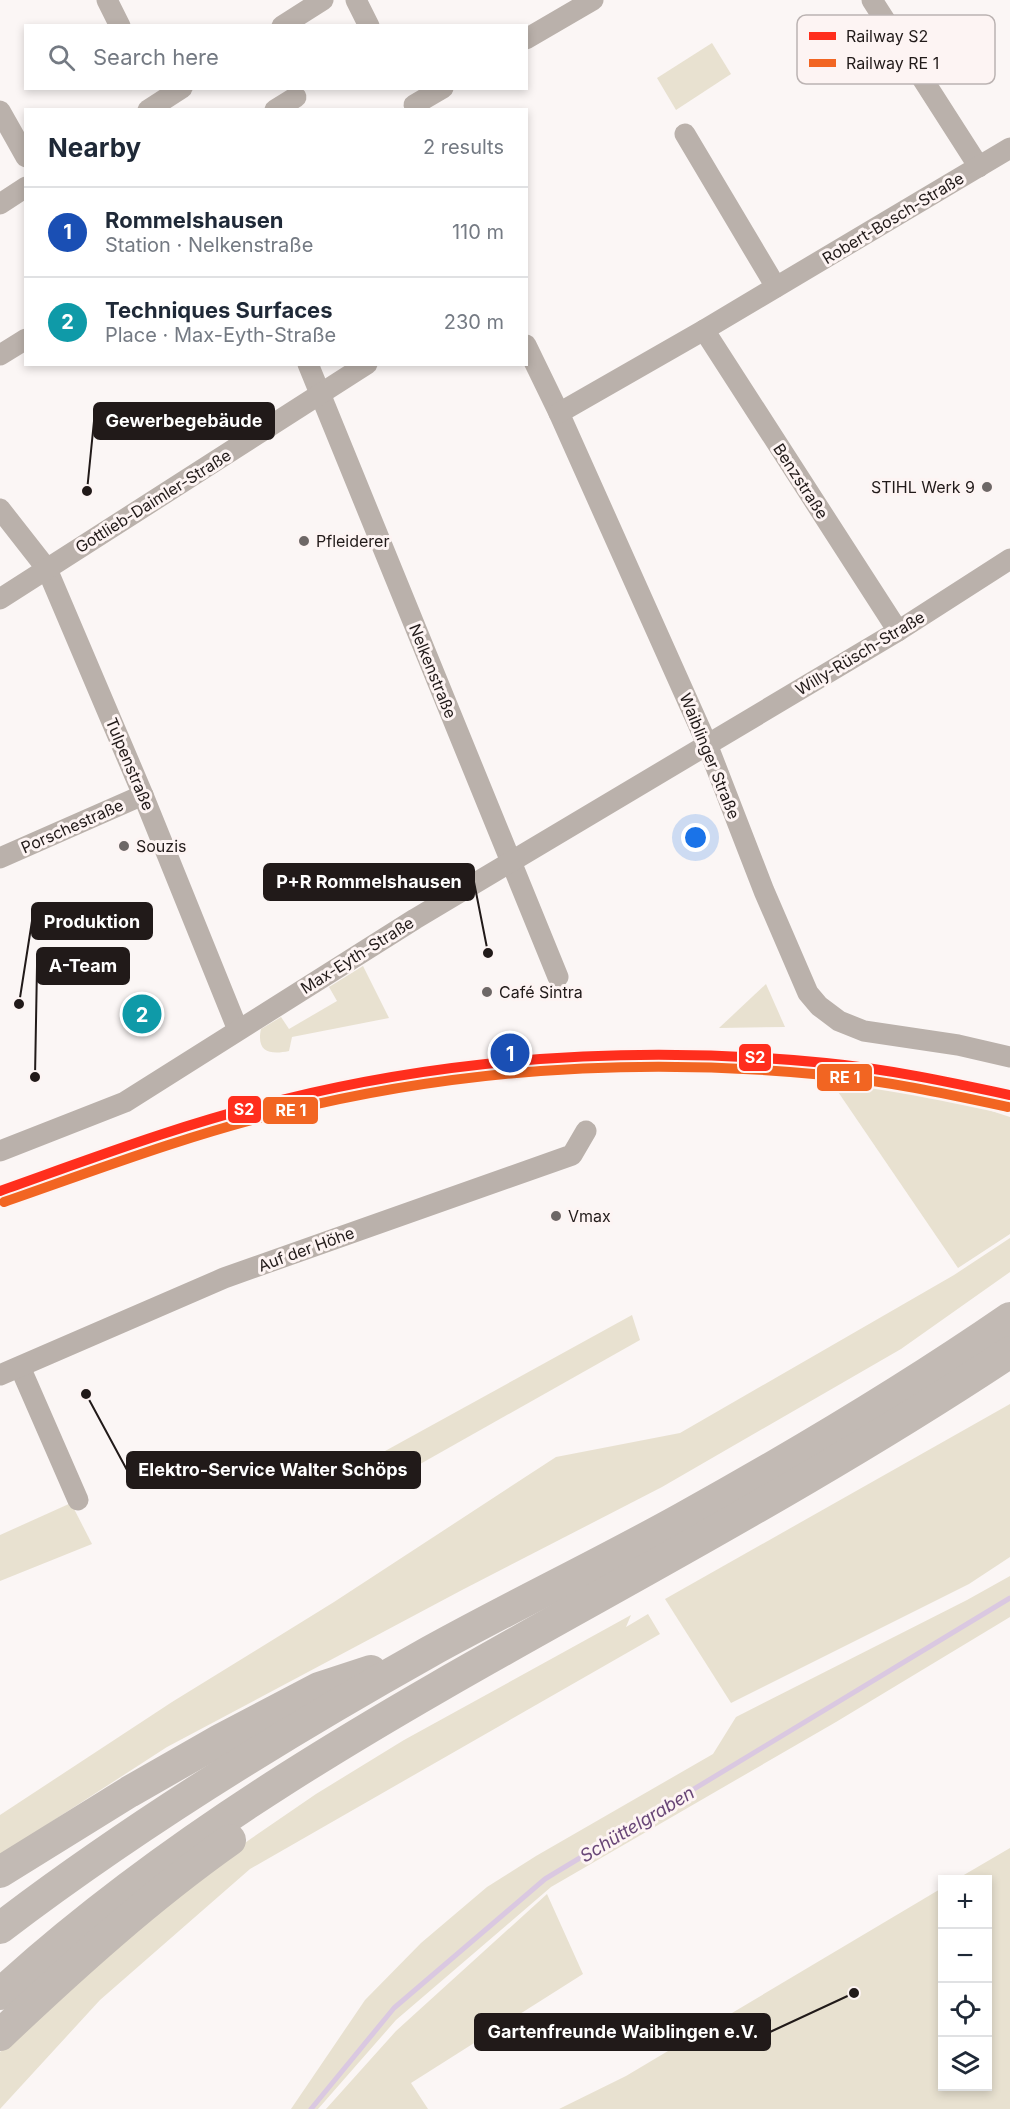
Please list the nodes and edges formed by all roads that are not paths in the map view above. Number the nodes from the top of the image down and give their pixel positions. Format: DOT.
graph roads {
  1 [pos="107,0"];
  2 [pos="323,0"];
  3 [pos="356,0"];
  4 [pos="593,0"];
  5 [pos="872,0"];
  6 [pos="882,15"];
  7 [pos="119,24"];
  8 [pos="285,24"];
  9 [pos="368,24"];
  10 [pos="528,38"];
  11 [pos="926,84"];
  12 [pos="179,90"];
  13 [pos="437,90"];
  14 [pos="296,97"];
  15 [pos="412,101"];
  16 [pos="158,102"];
  17 [pos="278,108"];
  18 [pos="0,111"];
  19 [pos="685,134"];
  20 [pos="1010,148"];
  21 [pos="24,153"];
  22 [pos="979,167"];
  23 [pos="24,188"];
  24 [pos="0,204"];
  25 [pos="776,287"];
  26 [pos="704,330"];
  27 [pos="24,340"];
  28 [pos="528,349"];
  29 [pos="0,355"];
  30 [pos="309,366"];
  31 [pos="364,366"];
  32 [pos="320,395"];
  33 [pos="559,413"];
  34 [pos="0,509"];
  35 [pos="1010,559"];
  36 [pos="47,569"];
  37 [pos="0,599"];
  38 [pos="898,631"];
  39 [pos="707,744"];
  40 [pos="143,795"];
  41 [pos="0,858"];
  42 [pos="510,860"];
  43 [pos="558,978"];
  44 [pos="238,1030"];
  45 [pos="1010,1057"];
  46 [pos="586,1131"];
  47 [pos="0,1151"];
  48 [pos="1010,1318"];
  49 [pos="1010,1352"];
  50 [pos="10,1371"];
  51 [pos="78,1500"];
  52 [pos="429,1652"];
  53 [pos="368,1728"];
  54 [pos="0,1872"];
  55 [pos="0,1928"];
  56 [pos="0,1994"];
  57 [pos="0,2035"];
  1 -- 7 [label="street"];
  2 -- 8 [label="street"];
  3 -- 9 [label="street"];
  4 -- 10 [label="street"];
  5 -- 6 [label="street"];
  11 -- 22 [label="street"];
  12 -- 16 [label="street"];
  13 -- 15 [label="street"];
  14 -- 17 [label="street"];
  18 -- 21 [label="street"];
  19 -- 25 [label="street"];
  20 -- 22 [label="street, Robert-Bosch-Straße"];
  22 -- 25 [label="street, Robert-Bosch-Straße"];
  23 -- 24 [label="street"];
  25 -- 26 [label="street, Robert-Bosch-Straße"];
  26 -- 33 [label="street, Robert-Bosch-Straße"];
  26 -- 38 [label="street, Benzstraße"];
  27 -- 29 [label="street"];
  28 -- 33 [label="street, Waiblinger Straße"];
  30 -- 32 [label="street, Nelkenstraße"];
  31 -- 32 [label="street, Gottlieb-Daimler-Straße"];
  32 -- 36 [label="street, Gottlieb-Daimler-Straße"];
  32 -- 42 [label="street, Nelkenstraße"];
  33 -- 39 [label="street, Waiblinger Straße"];
  34 -- 36 [label="street, Tulpenstraße"];
  35 -- 38 [label="street, Willy-Rüsch-Straße"];
  36 -- 37 [label="street, Gottlieb-Daimler-Straße"];
  36 -- 40 [label="street, Tulpenstraße"];
  38 -- 39 [label="street, Willy-Rüsch-Straße"];
  39 -- 42 [label="street, Max-Eyth-Straße"];
  39 -- 45 [label="street, Waiblinger Straße"];
  40 -- 41 [label="street, Porschestraße"];
  40 -- 44 [label="street, Tulpenstraße"];
  42 -- 43 [label="street, Nelkenstraße"];
  42 -- 44 [label="street, Max-Eyth-Straße"];
  44 -- 47 [label="street, Max-Eyth-Straße"];
  46 -- 50 [label="street, Auf der Höhe"];
  48 -- 52 [label="highway"];
  49 -- 53 [label="highway"];
  50 -- 51 [label="street, Auf der Höhe"];
  52 -- 54 [label="highway"];
  52 -- 55 [label="highway"];
  53 -- 56 [label="highway"];
  53 -- 57 [label="highway"];
}
